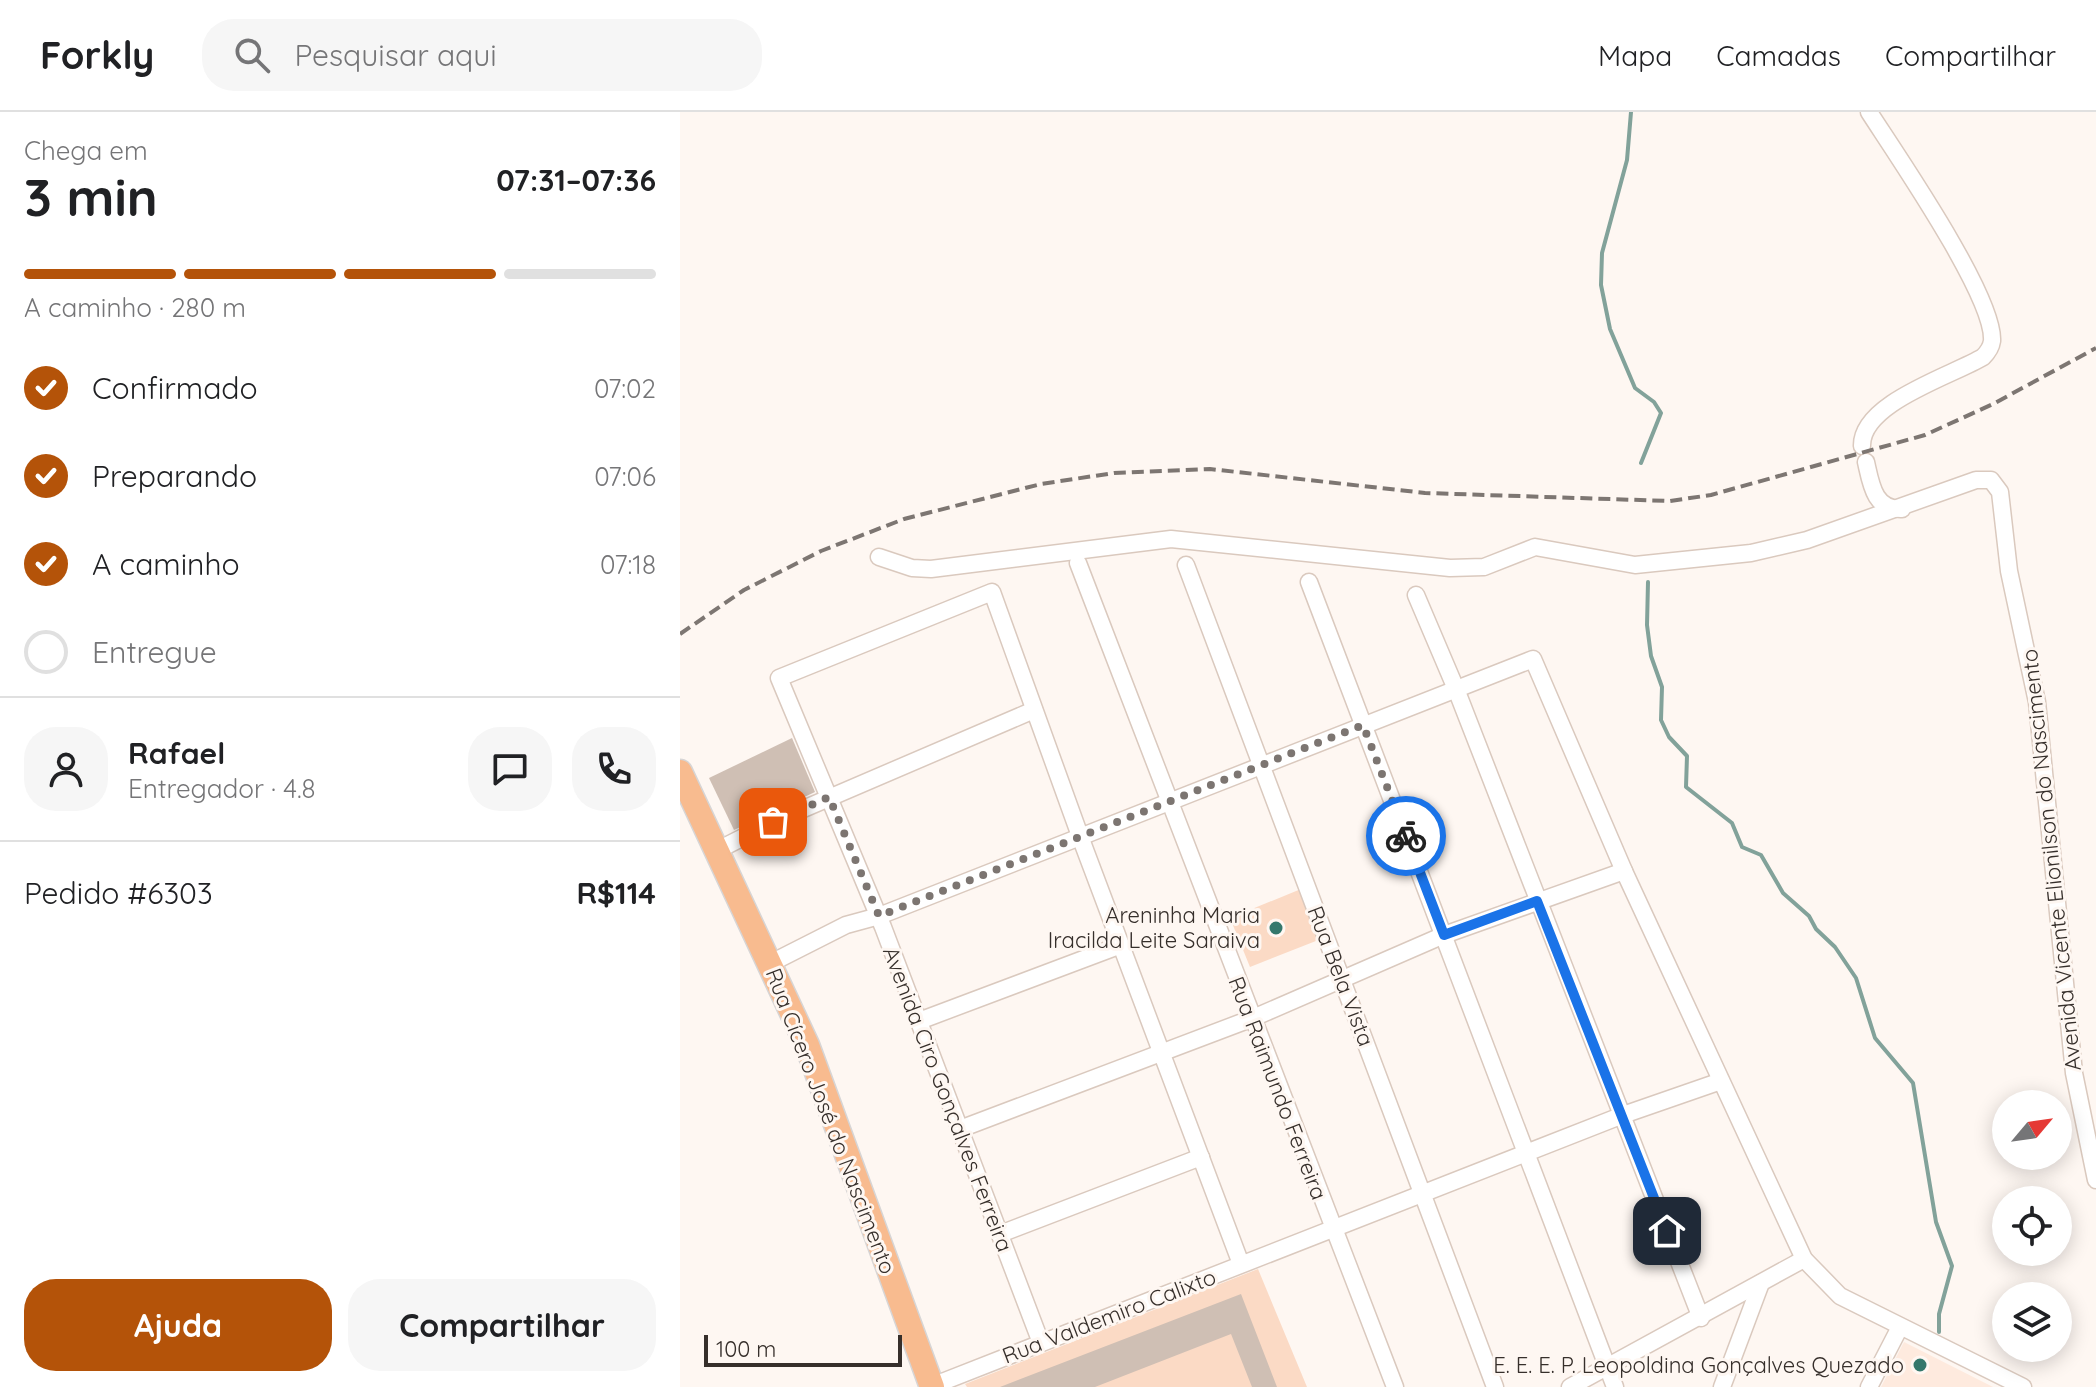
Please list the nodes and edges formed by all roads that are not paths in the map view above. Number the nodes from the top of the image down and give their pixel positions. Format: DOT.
graph roads {
  1 [pos="1869,112"];
  2 [pos="1913,505"];
  3 [pos="879,557"];
  4 [pos="1078,563"];
  5 [pos="1186,565"];
  6 [pos="1309,582"];
  7 [pos="1416,595"];
  8 [pos="1456,689"];
  9 [pos="1034,710"];
  10 [pos="1363,725"];
  11 [pos="1259,766"];
  12 [pos="680,772"];
  13 [pos="829,797"];
  14 [pos="1168,802"];
  15 [pos="1080,837"];
  16 [pos="718,850"];
  17 [pos="1624,871"];
  18 [pos="1537,901"];
  19 [pos="879,916"];
  20 [pos="1444,935"];
  21 [pos="1121,945"];
  22 [pos="771,963"];
  23 [pos="1342,977"];
  24 [pos="1253,1018"];
  25 [pos="919,1021"];
  26 [pos="1161,1052"];
  27 [pos="1721,1081"];
  28 [pos="1623,1115"];
  29 [pos="960,1129"];
  30 [pos="1525,1155"];
  31 [pos="1201,1157"];
  32 [pos="2096,1180"];
  33 [pos="1424,1193"];
  34 [pos="1332,1229"];
  35 [pos="1000,1234"];
  36 [pos="1804,1259"];
  37 [pos="1241,1264"];
  38 [pos="1761,1283"];
  39 [pos="1701,1318"];
  40 [pos="1900,1327"];
  41 [pos="1041,1343"];
  42 [pos="1607,1370"];
  43 [pos="932,1386"];
  44 [pos="1395,1387"];
  45 [pos="1495,1387"];
  46 [pos="1570,1387"];
  47 [pos="1615,1387"];
  48 [pos="1722,1387"];
  49 [pos="1869,1387"];
  50 [pos="2023,1387"];
  1 -- 2 [label="street"];
  2 -- 3 [label="street"];
  2 -- 32 [label="street, Avenida Vicente Elionilson do Nascimento"];
  4 -- 14 [label="street, Rua Raimundo Ferreira"];
  5 -- 11 [label="street, Rua Bela Vista"];
  6 -- 10 [label="street"];
  7 -- 8 [label="street"];
  8 -- 10 [label="street"];
  8 -- 17 [label="street"];
  8 -- 18 [label="street"];
  9 -- 13 [label="street"];
  9 -- 13 [label="street, Avenida Ciro Gonçalves Ferreira"];
  9 -- 15 [label="street"];
  10 -- 11 [label="street"];
  10 -- 20 [label="street"];
  11 -- 14 [label="street"];
  11 -- 23 [label="street, Rua Bela Vista"];
  12 -- 16 [label="main road, Rua Cícero José do Nascimento"];
  13 -- 16 [label="street"];
  13 -- 19 [label="street, Avenida Ciro Gonçalves Ferreira"];
  14 -- 15 [label="street"];
  14 -- 24 [label="street, Rua Raimundo Ferreira"];
  15 -- 19 [label="street"];
  15 -- 21 [label="street"];
  16 -- 22 [label="main road, Rua Cícero José do Nascimento"];
  17 -- 18 [label="street"];
  17 -- 27 [label="street"];
  18 -- 20 [label="street"];
  18 -- 28 [label="street"];
  19 -- 22 [label="street"];
  19 -- 25 [label="street, Avenida Ciro Gonçalves Ferreira"];
  20 -- 23 [label="street"];
  20 -- 30 [label="street"];
  21 -- 25 [label="street"];
  21 -- 26 [label="street"];
  22 -- 43 [label="main road, Rua Cícero José do Nascimento"];
  23 -- 24 [label="street"];
  23 -- 33 [label="street, Rua Bela Vista"];
  24 -- 26 [label="street"];
  24 -- 34 [label="street, Rua Raimundo Ferreira"];
  25 -- 29 [label="street, Avenida Ciro Gonçalves Ferreira"];
  26 -- 29 [label="street"];
  26 -- 31 [label="street"];
  27 -- 28 [label="street, Rua Valdemiro Calixto"];
  27 -- 36 [label="street"];
  28 -- 30 [label="street, Rua Valdemiro Calixto"];
  28 -- 39 [label="street"];
  29 -- 35 [label="street, Avenida Ciro Gonçalves Ferreira"];
  30 -- 33 [label="street, Rua Valdemiro Calixto"];
  30 -- 42 [label="street"];
  31 -- 35 [label="street"];
  31 -- 37 [label="street"];
  33 -- 34 [label="street, Rua Valdemiro Calixto"];
  33 -- 45 [label="street, Rua Bela Vista"];
  34 -- 37 [label="street, Rua Valdemiro Calixto"];
  34 -- 44 [label="street, Rua Raimundo Ferreira"];
  35 -- 41 [label="street, Avenida Ciro Gonçalves Ferreira"];
  36 -- 38 [label="street"];
  36 -- 40 [label="street"];
  37 -- 41 [label="street, Rua Valdemiro Calixto"];
  38 -- 39 [label="street"];
  38 -- 48 [label="street"];
  39 -- 42 [label="street"];
  40 -- 49 [label="street"];
  40 -- 50 [label="street"];
  41 -- 43 [label="street, Rua Valdemiro Calixto"];
  42 -- 46 [label="street"];
  42 -- 47 [label="street"];
}
